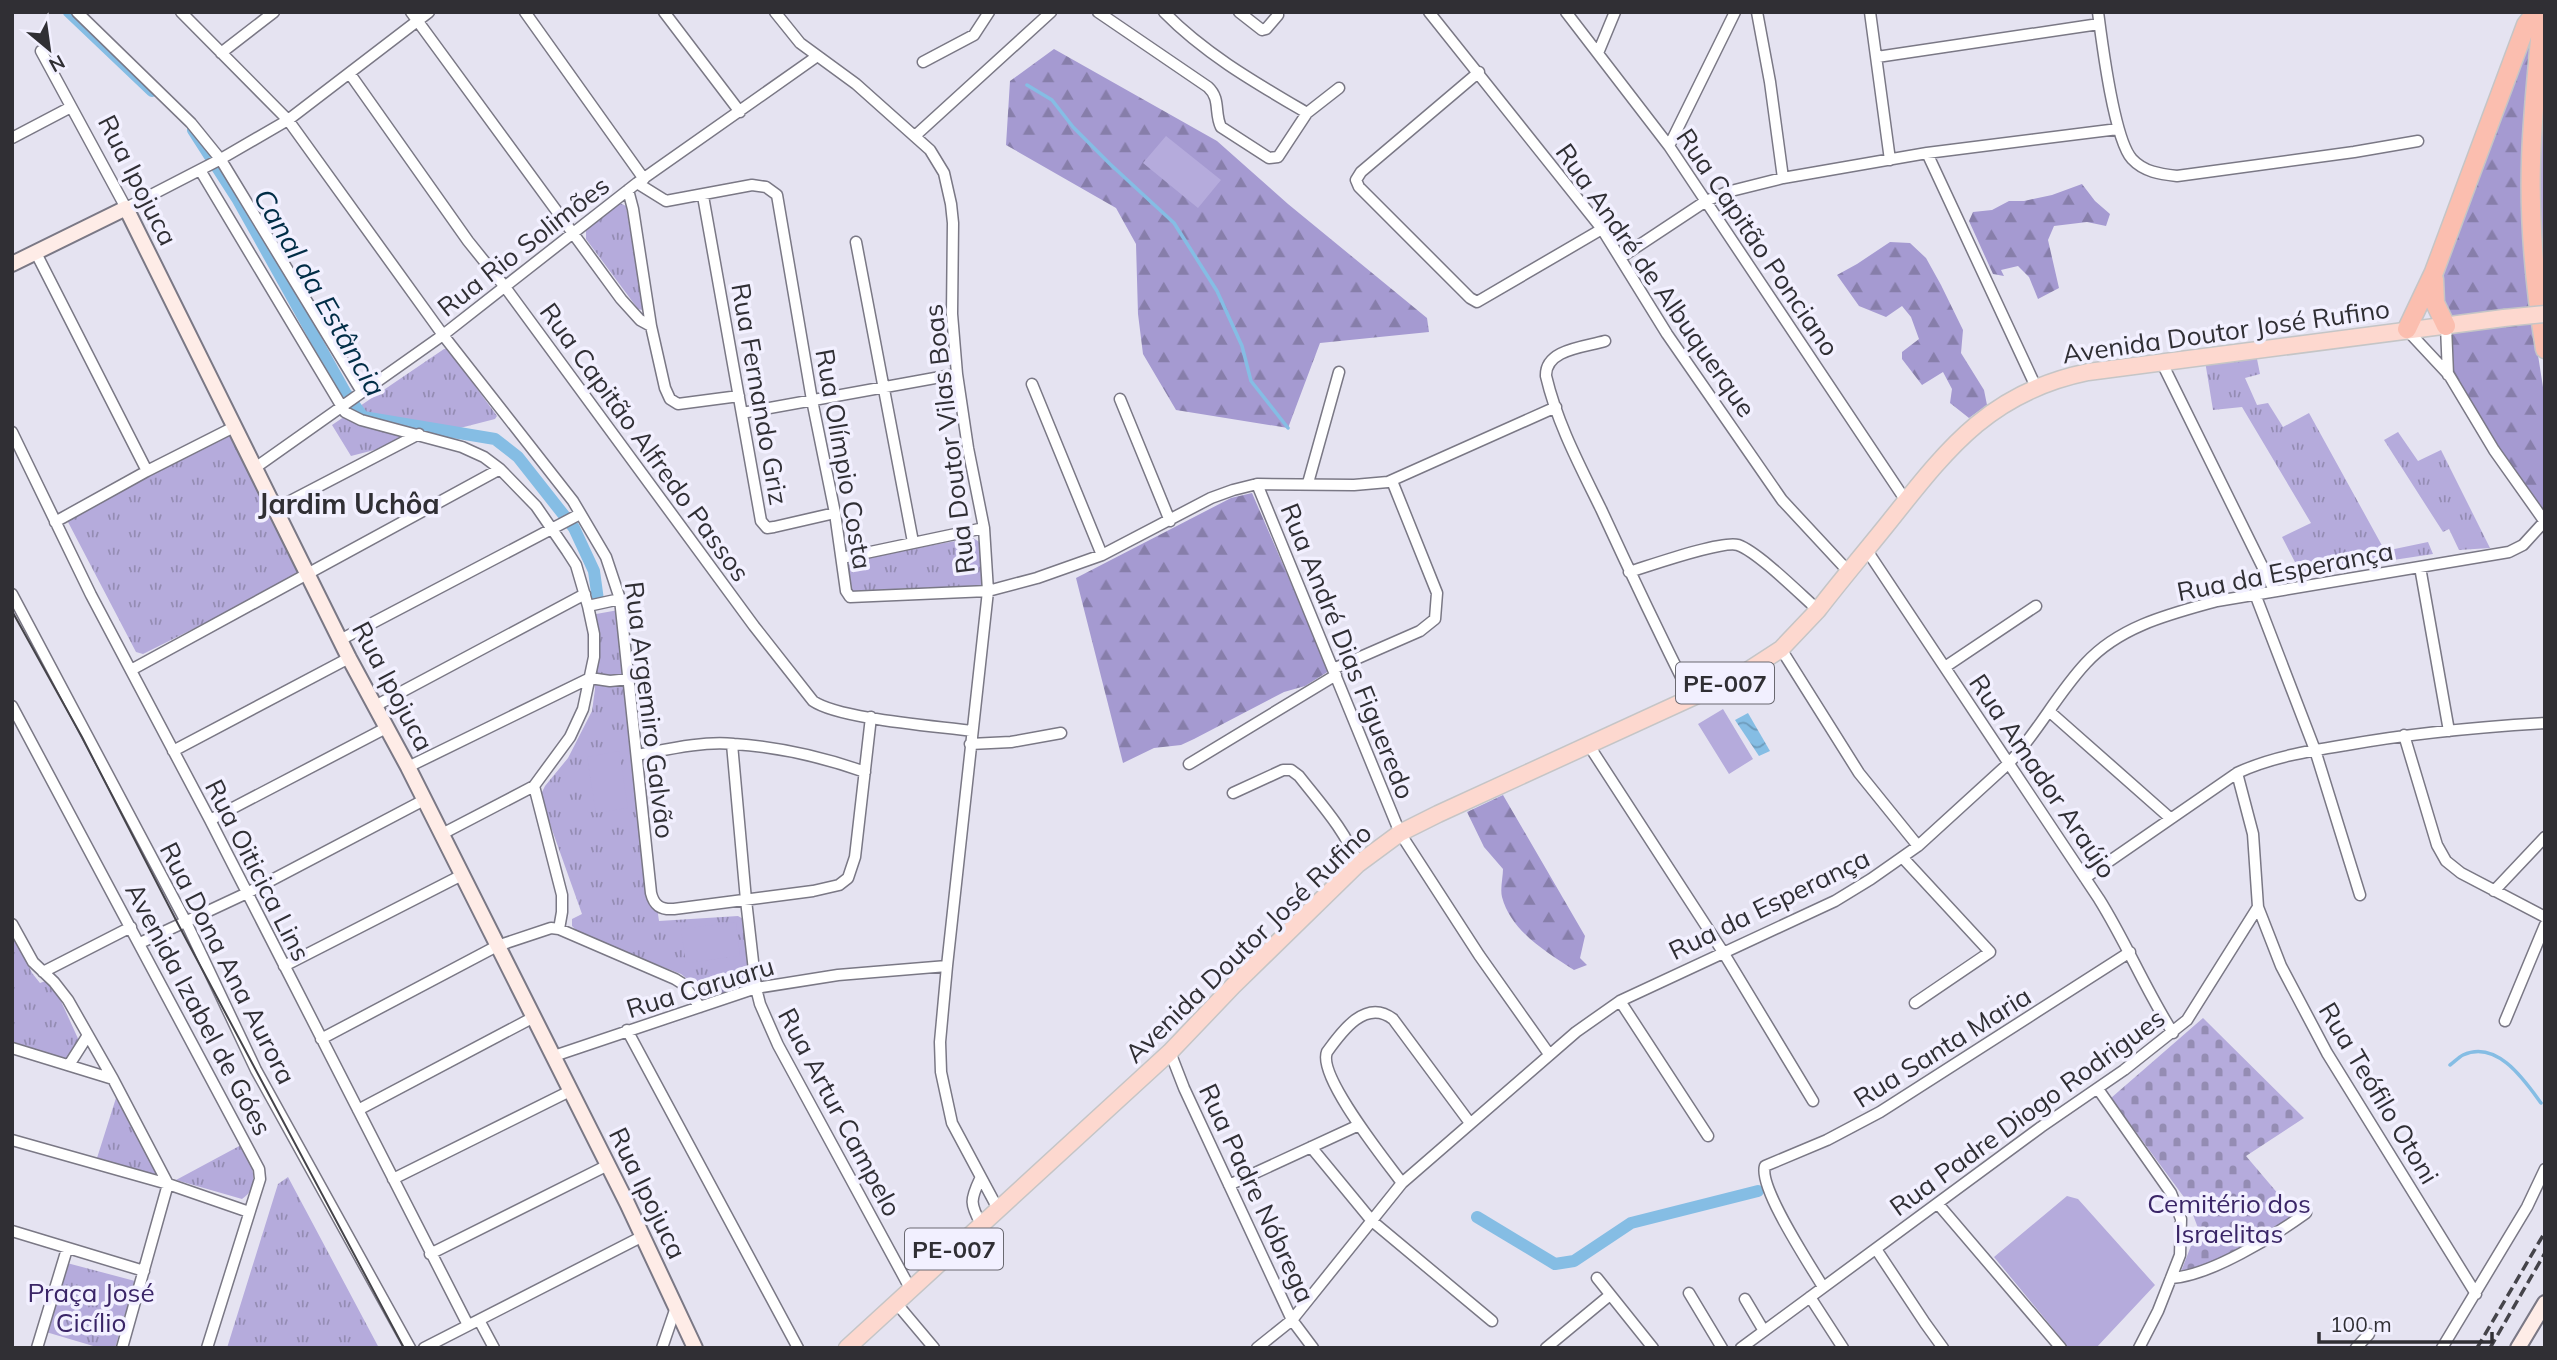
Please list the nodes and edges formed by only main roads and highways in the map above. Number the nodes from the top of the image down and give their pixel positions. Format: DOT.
graph roads {
  1 [pos="2536,12"];
  2 [pos="2542,12"];
  3 [pos="12,264"];
  4 [pos="2434,272"];
  5 [pos="2545,314"];
  6 [pos="2446,326"];
  7 [pos="2407,330"];
  8 [pos="2545,349"];
  9 [pos="2545,1303"];
  10 [pos="695,1348"];
  11 [pos="847,1348"];
  12 [pos="2518,1348"];
  1 -- 4 [label="highway"];
  2 -- 8 [label="highway"];
  3 -- 10 [label="main road, Rua Ipojuca"];
  4 -- 6 [label="highway"];
  4 -- 7 [label="highway"];
  5 -- 6 [label="main road, Avenida Doutor José Rufino / PE-007, bridge"];
  6 -- 7 [label="main road, Avenida Doutor José Rufino / PE-007"];
  7 -- 11 [label="main road, Avenida Doutor José Rufino / PE-007"];
  9 -- 12 [label="main road"];
}
